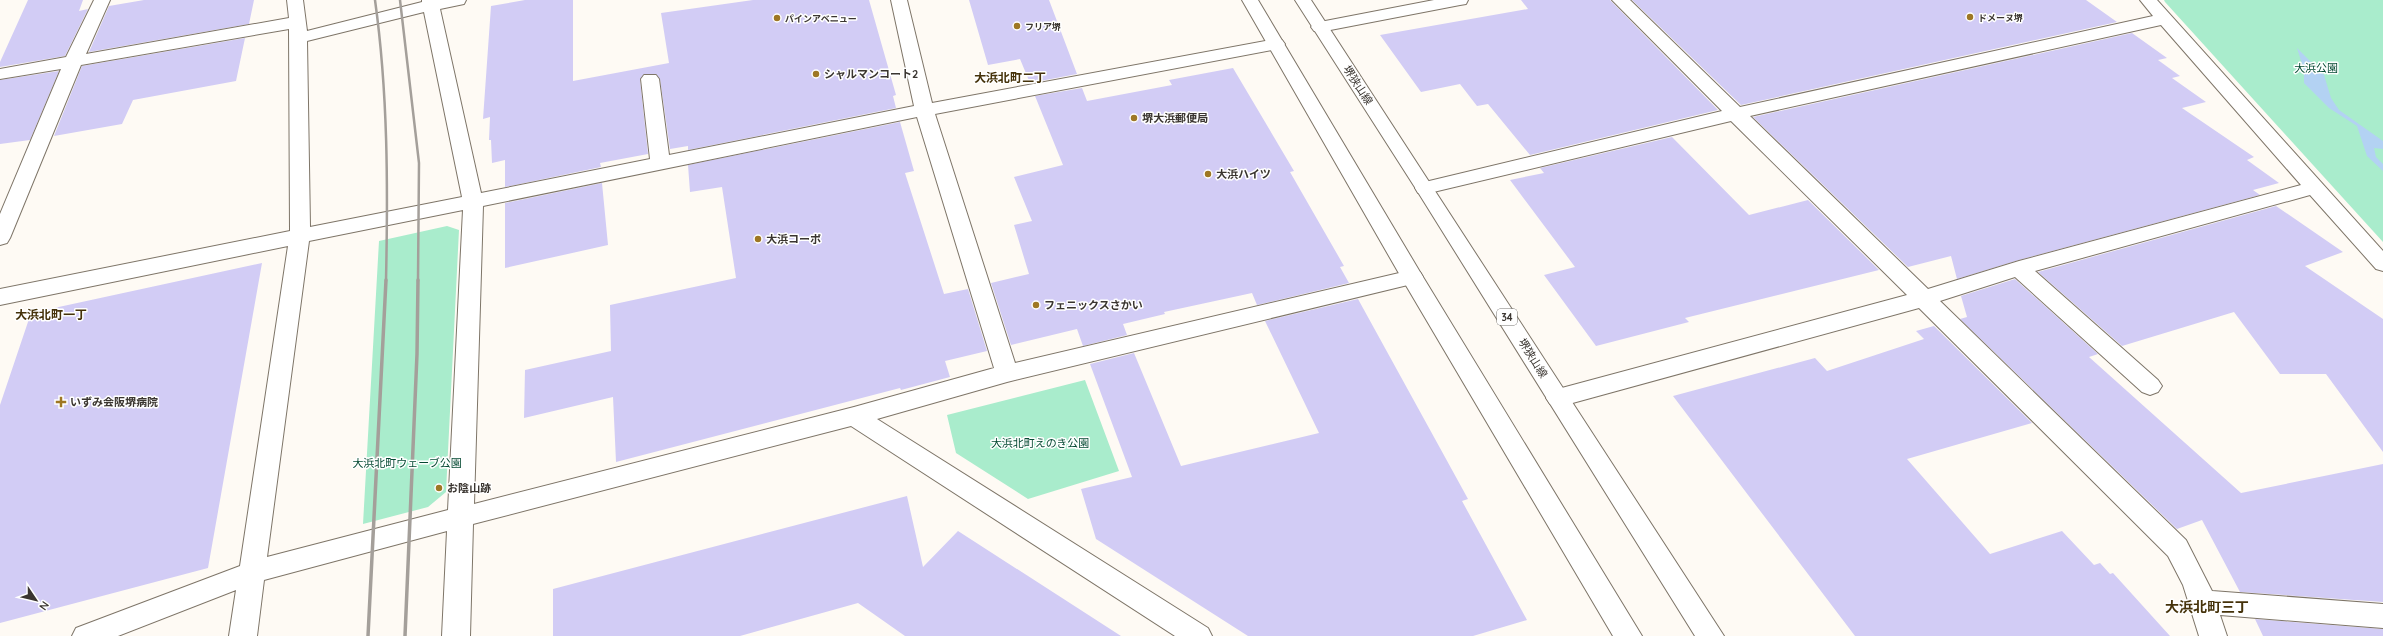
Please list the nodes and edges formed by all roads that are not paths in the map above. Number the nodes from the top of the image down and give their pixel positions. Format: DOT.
graph roads {
  1 [pos="102,0"];
  2 [pos="295,0"];
  3 [pos="458,0"];
  4 [pos="899,0"];
  5 [pos="1250,0"];
  6 [pos="1303,0"];
  7 [pos="1460,0"];
  8 [pos="1620,0"];
  9 [pos="2148,0"];
  10 [pos="431,2"];
  11 [pos="2165,19"];
  12 [pos="1320,27"];
  13 [pos="298,30"];
  14 [pos="1276,44"];
  15 [pos="73,62"];
  16 [pos="0,74"];
  17 [pos="650,79"];
  18 [pos="924,110"];
  19 [pos="1735,114"];
  20 [pos="660,164"];
  21 [pos="2316,187"];
  22 [pos="1425,188"];
  23 [pos="474,202"];
  24 [pos="300,235"];
  25 [pos="0,238"];
  26 [pos="2383,264"];
  27 [pos="2019,268"];
  28 [pos="1412,277"];
  29 [pos="0,297"];
  30 [pos="1922,298"];
  31 [pos="1006,372"];
  32 [pos="2150,386"];
  33 [pos="1558,398"];
  34 [pos="854,416"];
  35 [pos="461,517"];
  36 [pos="251,573"];
  37 [pos="2202,602"];
  38 [pos="2383,616"];
  39 [pos="86,636"];
  40 [pos="243,636"];
  41 [pos="456,636"];
  42 [pos="1198,636"];
  43 [pos="1628,636"];
  44 [pos="1710,636"];
  45 [pos="2213,636"];
  1 -- 15 [label="street"];
  2 -- 13 [label="street"];
  3 -- 10 [label="street"];
  4 -- 18 [label="street"];
  5 -- 14 [label="street"];
  6 -- 12 [label="street, 堺狭山線 / 34"];
  7 -- 12 [label="street"];
  8 -- 19 [label="street"];
  9 -- 11 [label="street"];
  10 -- 13 [label="street"];
  10 -- 23 [label="street"];
  11 -- 19 [label="street"];
  11 -- 21 [label="street"];
  12 -- 22 [label="street, 堺狭山線 / 34"];
  13 -- 15 [label="street"];
  13 -- 24 [label="street"];
  14 -- 18 [label="street"];
  14 -- 28 [label="street"];
  15 -- 16 [label="street"];
  15 -- 25 [label="street"];
  17 -- 20 [label="street"];
  18 -- 20 [label="street"];
  18 -- 31 [label="street"];
  19 -- 22 [label="street"];
  19 -- 30 [label="street"];
  20 -- 23 [label="street"];
  21 -- 26 [label="street"];
  21 -- 27 [label="street"];
  22 -- 33 [label="street, 堺狭山線 / 34"];
  23 -- 24 [label="street"];
  23 -- 35 [label="street"];
  24 -- 29 [label="street"];
  24 -- 36 [label="street"];
  27 -- 30 [label="street"];
  27 -- 32 [label="street"];
  28 -- 31 [label="street"];
  28 -- 43 [label="street"];
  30 -- 33 [label="street"];
  30 -- 37 [label="street"];
  31 -- 34 [label="street"];
  33 -- 44 [label="street, 堺狭山線 / 34"];
  34 -- 35 [label="street"];
  34 -- 42 [label="street"];
  35 -- 36 [label="street"];
  35 -- 41 [label="street"];
  36 -- 39 [label="street"];
  36 -- 40 [label="street"];
  37 -- 38 [label="street"];
  37 -- 45 [label="street"];
}
